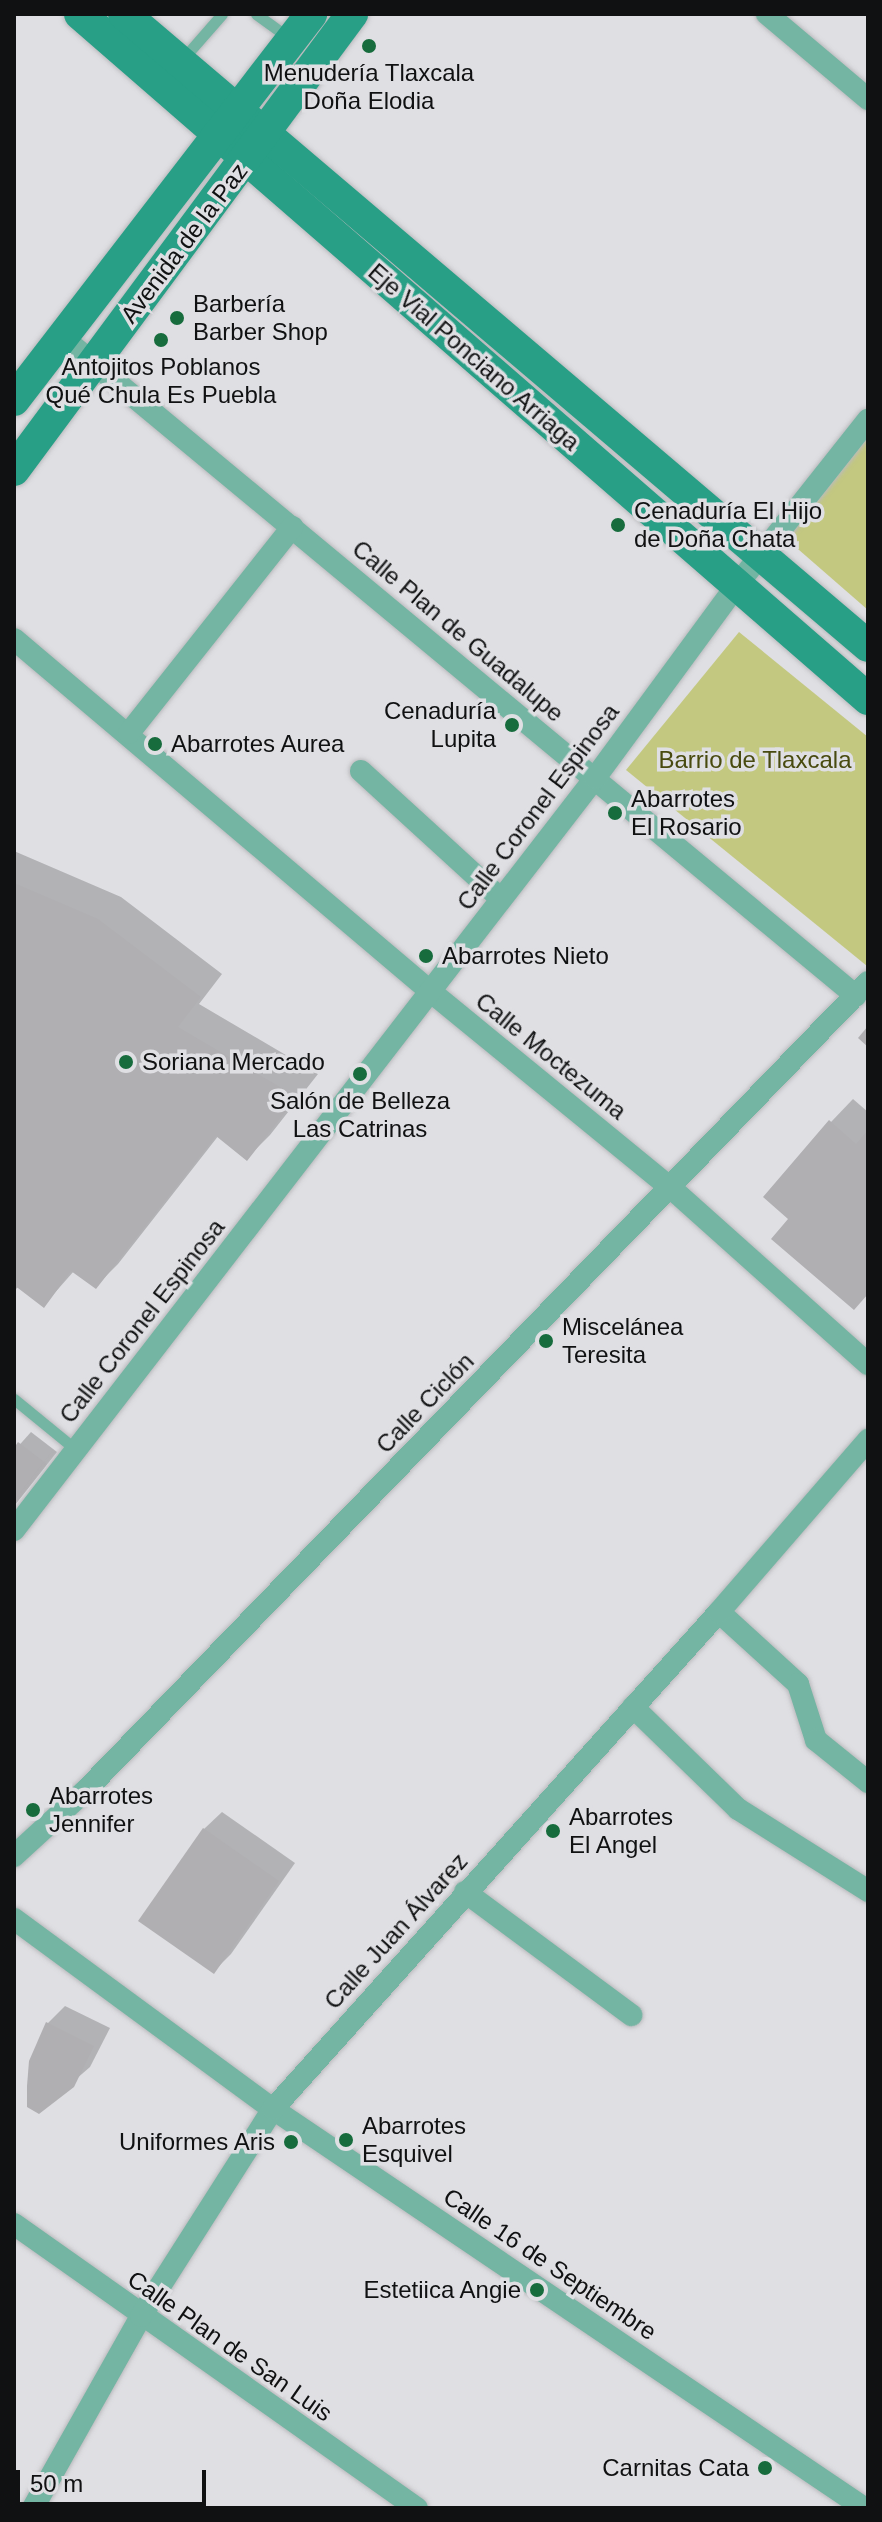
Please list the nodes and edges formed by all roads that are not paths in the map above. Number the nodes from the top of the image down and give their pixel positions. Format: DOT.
graph roads {
  1 [pos="80,14"];
  2 [pos="124,14"];
  3 [pos="222,14"];
  4 [pos="256,14"];
  5 [pos="352,14"];
  6 [pos="767,14"];
  7 [pos="302,27"];
  8 [pos="180,62"];
  9 [pos="868,99"];
  10 [pos="230,124"];
  11 [pos="256,146"];
  12 [pos="63,338"];
  13 [pos="95,364"];
  14 [pos="14,400"];
  15 [pos="868,420"];
  16 [pos="15,465"];
  17 [pos="292,527"];
  18 [pos="762,554"];
  19 [pos="737,585"];
  20 [pos="14,639"];
  21 [pos="868,646"];
  22 [pos="868,699"];
  23 [pos="129,733"];
  24 [pos="361,771"];
  25 [pos="595,778"];
  26 [pos="500,898"];
  27 [pos="862,989"];
  28 [pos="430,991"];
  29 [pos="671,1188"];
  30 [pos="868,1364"];
  31 [pos="14,1399"];
  32 [pos="868,1440"];
  33 [pos="75,1449"];
  34 [pos="14,1530"];
  35 [pos="719,1612"];
  36 [pos="633,1707"];
  37 [pos="868,1782"];
  38 [pos="14,1856"];
  39 [pos="868,1891"];
  40 [pos="465,1892"];
  41 [pos="14,1919"];
  42 [pos="631,2015"];
  43 [pos="273,2109"];
  44 [pos="14,2224"];
  45 [pos="141,2316"];
  46 [pos="868,2498"];
  47 [pos="33,2508"];
  48 [pos="417,2508"];
  49 [pos="863,2508"];
  1 -- 10 [label="main road, Eje Vial Ponciano Arriaga"];
  2 -- 8 [label="main road, Eje Vial Ponciano Arriaga"];
  3 -- 8 [label="lane"];
  4 -- 7 [label="lane"];
  5 -- 11 [label="main road, Avenida de la Paz"];
  6 -- 9 [label="street"];
  7 -- 10 [label="main road, Avenida de la Paz"];
  8 -- 10 [label="main road, Eje Vial Ponciano Arriaga"];
  10 -- 11 [label="main road, Eje Vial Ponciano Arriaga"];
  10 -- 12 [label="main road, Avenida de la Paz"];
  11 -- 13 [label="main road, Avenida de la Paz"];
  11 -- 18 [label="main road, Eje Vial Ponciano Arriaga"];
  11 -- 19 [label="main road, Eje Vial Ponciano Arriaga"];
  12 -- 13 [label="street, Calle Plan de Guadalupe"];
  12 -- 14 [label="main road, Avenida de la Paz"];
  13 -- 16 [label="main road, Avenida de la Paz"];
  13 -- 17 [label="street, Calle Plan de Guadalupe"];
  15 -- 18 [label="street, Calle Coronel Espinosa"];
  17 -- 23 [label="street"];
  17 -- 25 [label="street, Calle Plan de Guadalupe"];
  18 -- 19 [label="street, Calle Coronel Espinosa"];
  18 -- 21 [label="main road, Eje Vial Ponciano Arriaga"];
  19 -- 22 [label="main road, Eje Vial Ponciano Arriaga"];
  19 -- 25 [label="street, Calle Coronel Espinosa"];
  20 -- 23 [label="street, Calle Moctezuma"];
  23 -- 28 [label="street, Calle Moctezuma"];
  24 -- 26 [label="street"];
  25 -- 26 [label="street, Calle Coronel Espinosa"];
  25 -- 27 [label="street, Calle Plan de Guadalupe"];
  26 -- 28 [label="street, Calle Coronel Espinosa"];
  27 -- 29 [label="street, Calle Ciclón"];
  28 -- 29 [label="street, Calle Moctezuma"];
  28 -- 33 [label="street, Calle Coronel Espinosa"];
  29 -- 30 [label="street, Calle Moctezuma"];
  29 -- 38 [label="street, Calle Ciclón"];
  31 -- 33 [label="lane"];
  32 -- 35 [label="street, Calle Juan Álvarez"];
  33 -- 34 [label="street, Calle Coronel Espinosa"];
  35 -- 36 [label="street, Calle Juan Álvarez"];
  35 -- 37 [label="street"];
  36 -- 39 [label="street"];
  36 -- 40 [label="street, Calle Juan Álvarez"];
  40 -- 42 [label="street"];
  40 -- 43 [label="street, Calle Juan Álvarez"];
  41 -- 43 [label="street, Calle 16 de Septiembre"];
  43 -- 45 [label="street, Calle Juan Álvarez"];
  43 -- 49 [label="street, Calle 16 de Septiembre"];
  44 -- 45 [label="street, Calle Plan de San Luis"];
  45 -- 47 [label="street, Calle Juan Álvarez"];
  45 -- 48 [label="street, Calle Plan de San Luis"];
  46 -- 49 [label="street"];
}
